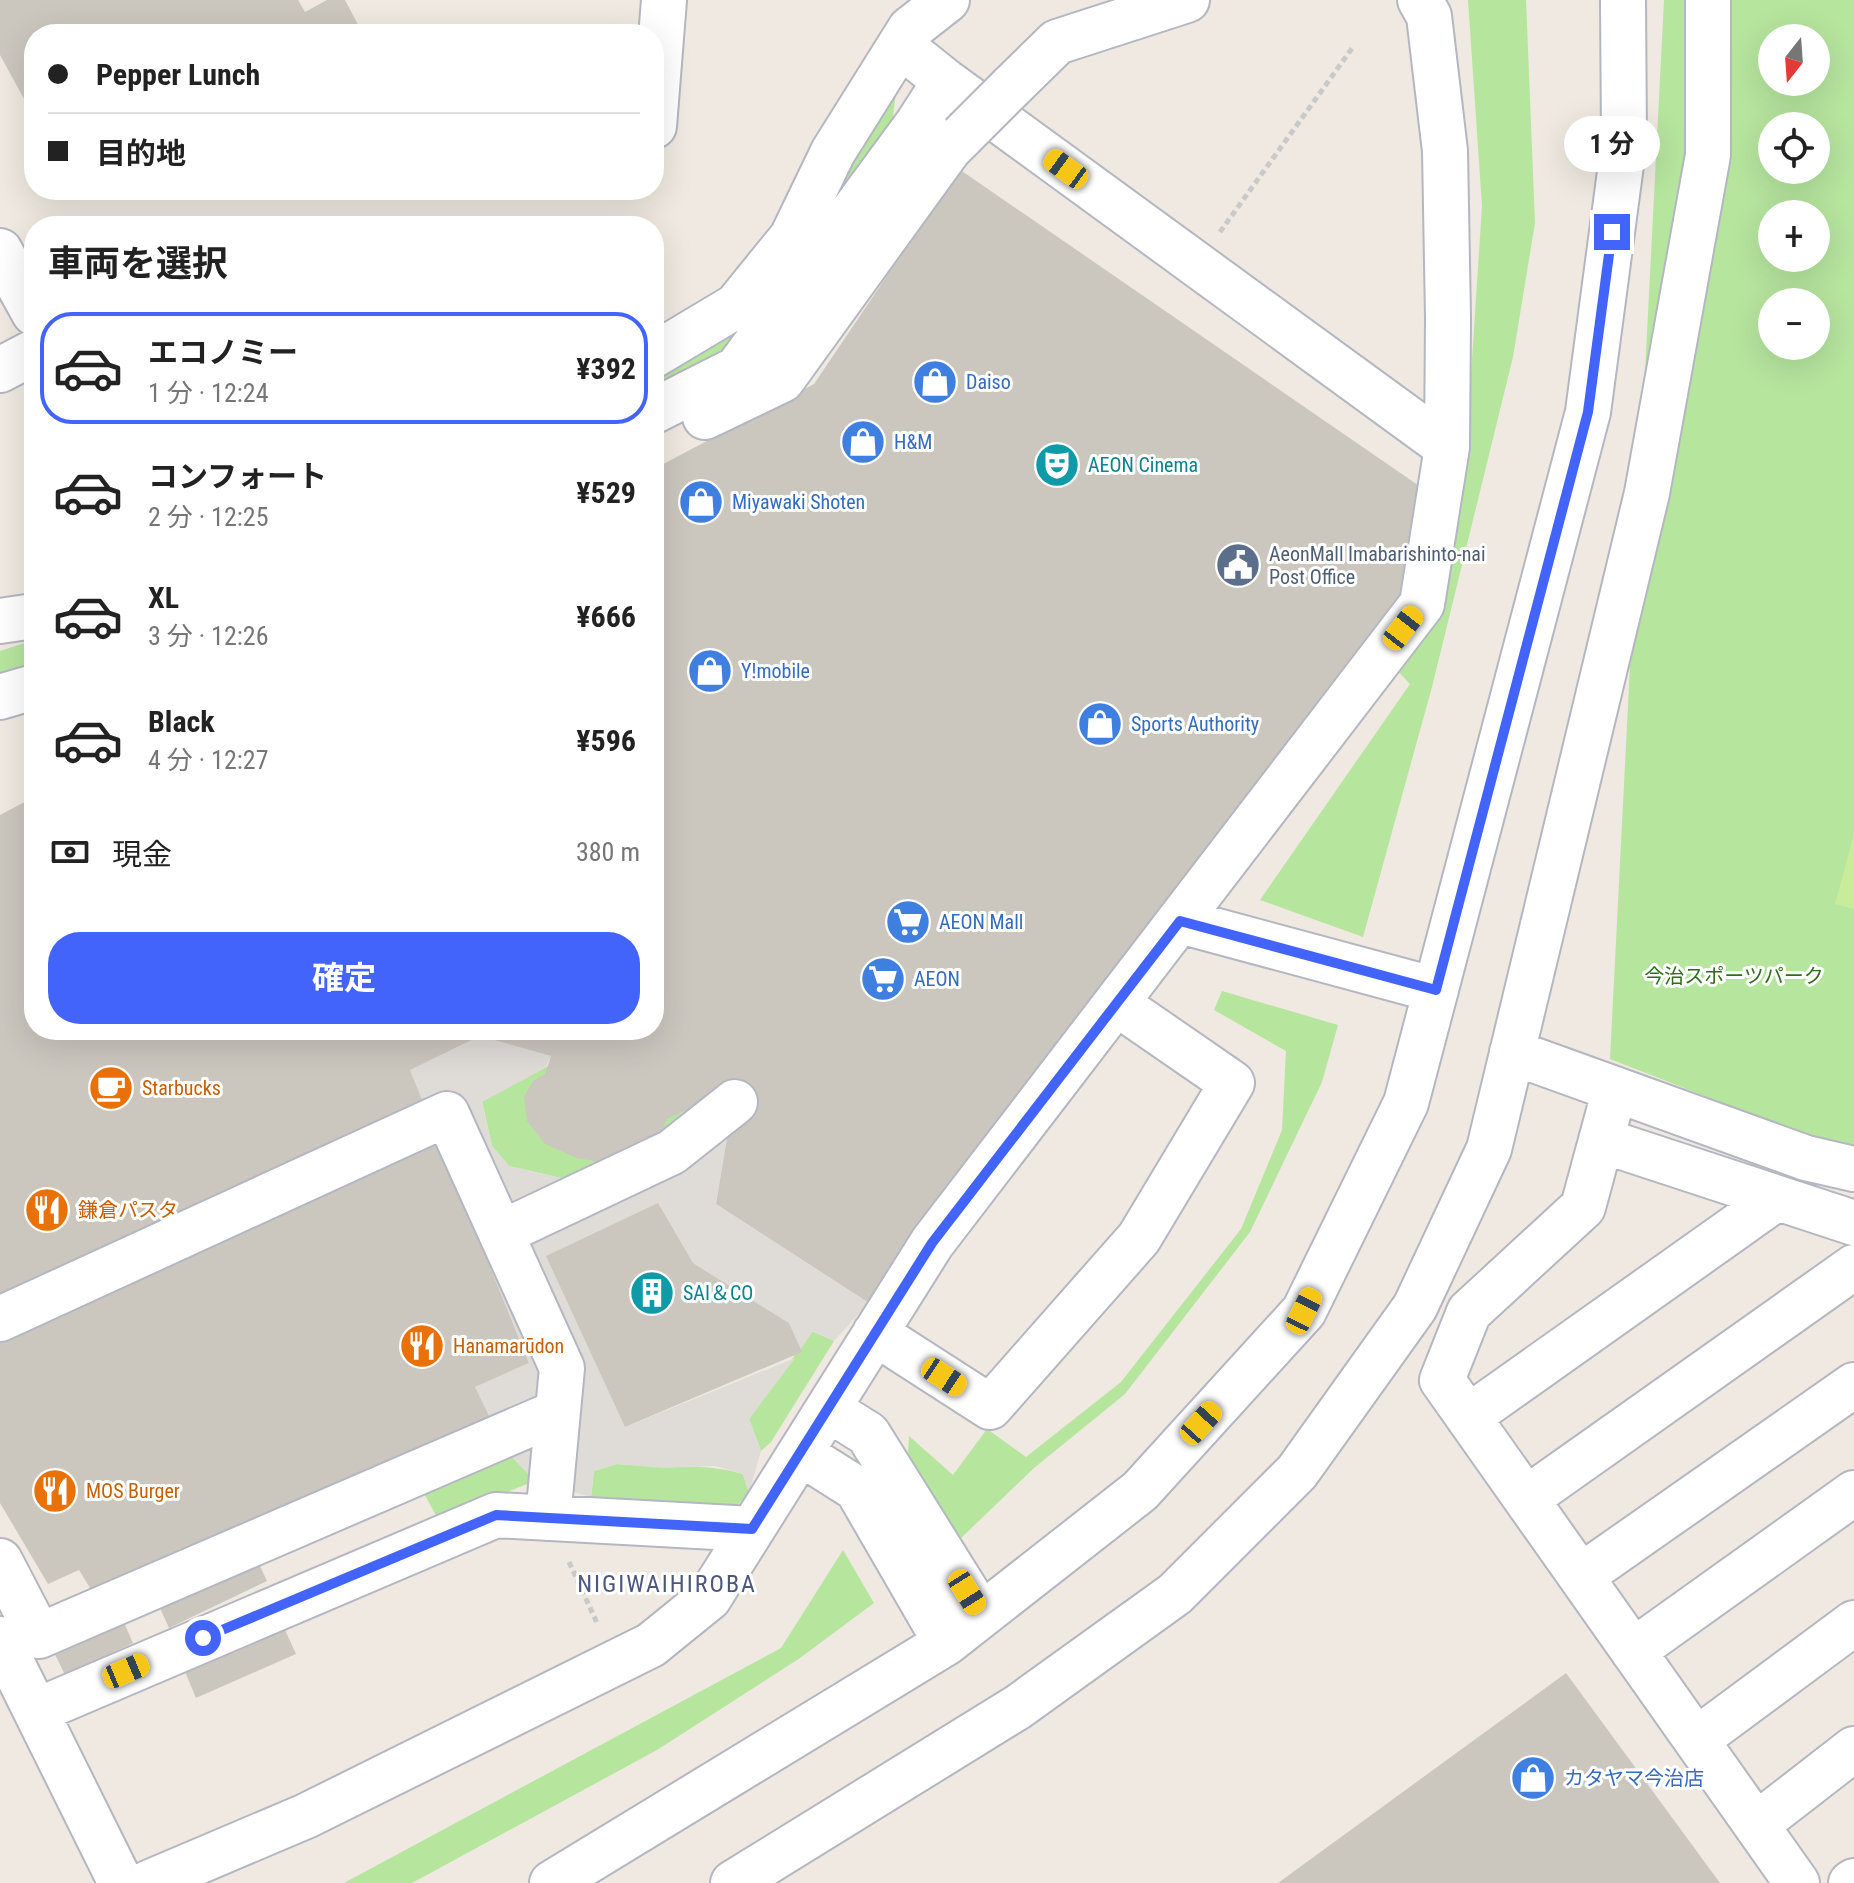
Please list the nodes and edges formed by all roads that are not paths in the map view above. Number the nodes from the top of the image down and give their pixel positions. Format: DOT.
graph roads {
  1 [pos="664,0"];
  2 [pos="947,0"];
  3 [pos="1187,0"];
  4 [pos="1420,0"];
  5 [pos="1623,0"];
  6 [pos="1708,0"];
  7 [pos="662,24"];
  8 [pos="900,45"];
  9 [pos="945,81"];
  10 [pos="0,251"];
  11 [pos="24,295"];
  12 [pos="664,349"];
  13 [pos="24,357"];
  14 [pos="0,370"];
  15 [pos="664,420"];
  16 [pos="664,422"];
  17 [pos="1447,447"];
  18 [pos="24,617"];
  19 [pos="0,621"];
  20 [pos="24,690"];
  21 [pos="0,697"];
  22 [pos="1180,921"];
  23 [pos="1436,990"];
  24 [pos="1116,1003"];
  25 [pos="1512,1052"];
  26 [pos="1615,1089"];
  27 [pos="735,1102"];
  28 [pos="1601,1140"];
  29 [pos="1854,1169"];
  30 [pos="1777,1198"];
  31 [pos="1854,1223"];
  32 [pos="501,1233"];
  33 [pos="1854,1267"];
  34 [pos="0,1319"];
  35 [pos="875,1333"];
  36 [pos="1854,1385"];
  37 [pos="828,1409"];
  38 [pos="558,1412"];
  39 [pos="1468,1417"];
  40 [pos="800,1453"];
  41 [pos="1854,1493"];
  42 [pos="1526,1499"];
  43 [pos="548,1518"];
  44 [pos="752,1529"];
  45 [pos="0,1561"];
  46 [pos="1581,1576"];
  47 [pos="981,1615"];
  48 [pos="1854,1623"];
  49 [pos="0,1639"];
  50 [pos="946,1643"];
  51 [pos="1633,1651"];
  52 [pos="36,1711"];
  53 [pos="1696,1740"];
  54 [pos="1854,1749"];
  55 [pos="1756,1825"];
  56 [pos="121,1883"];
  57 [pos="148,1883"];
  58 [pos="552,1883"];
  59 [pos="733,1883"];
  60 [pos="1797,1883"];
  1 -- 7 [label="street"];
  2 -- 8 [label="street"];
  3 -- 16 [label="street, bridge"];
  4 -- 17 [label="street"];
  5 -- 23 [label="street"];
  6 -- 25 [label="street"];
  8 -- 9 [label="street"];
  8 -- 12 [label="street"];
  9 -- 15 [label="street"];
  9 -- 17 [label="street"];
  10 -- 11 [label="street"];
  13 -- 14 [label="street"];
  17 -- 22 [label="street"];
  18 -- 19 [label="street"];
  20 -- 21 [label="street"];
  22 -- 23 [label="street"];
  22 -- 24 [label="street"];
  23 -- 47 [label="street"];
  24 -- 35 [label="street"];
  24 -- 35 [label="street"];
  25 -- 26 [label="street"];
  25 -- 59 [label="street"];
  26 -- 28 [label="street"];
  26 -- 29 [label="street"];
  27 -- 32 [label="street"];
  28 -- 30 [label="street"];
  28 -- 39 [label="street"];
  30 -- 31 [label="street"];
  30 -- 39 [label="street"];
  32 -- 34 [label="street"];
  32 -- 38 [label="street"];
  33 -- 42 [label="street"];
  35 -- 37 [label="street"];
  36 -- 46 [label="street"];
  37 -- 40 [label="street"];
  37 -- 47 [label="street"];
  38 -- 43 [label="street"];
  38 -- 45 [label="street"];
  39 -- 42 [label="street"];
  40 -- 44 [label="street"];
  40 -- 50 [label="street"];
  41 -- 51 [label="street"];
  42 -- 46 [label="street"];
  43 -- 44 [label="street"];
  43 -- 52 [label="street"];
  44 -- 57 [label="street"];
  46 -- 51 [label="street"];
  47 -- 50 [label="street"];
  48 -- 53 [label="street"];
  49 -- 52 [label="street"];
  50 -- 58 [label="street"];
  51 -- 53 [label="street"];
  52 -- 56 [label="street"];
  53 -- 55 [label="street"];
  54 -- 55 [label="street"];
  55 -- 60 [label="street"];
}
